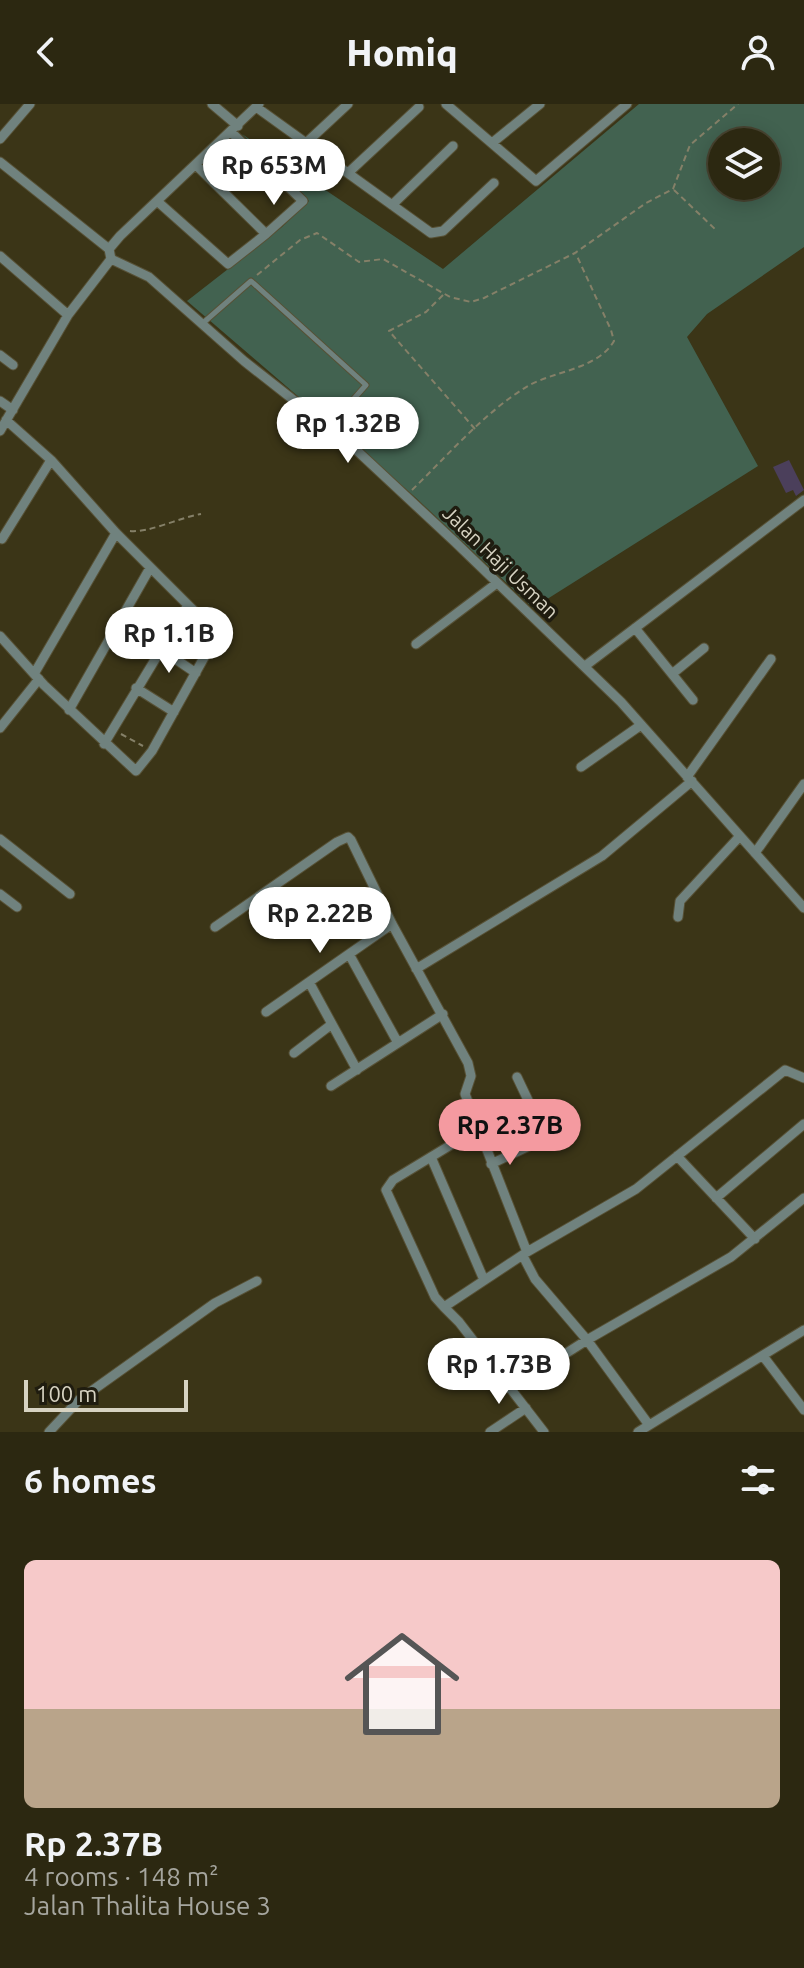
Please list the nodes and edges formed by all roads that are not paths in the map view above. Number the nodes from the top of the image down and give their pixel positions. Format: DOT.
graph roads {
  1 [pos="30,104"];
  2 [pos="212,104"];
  3 [pos="348,104"];
  4 [pos="540,104"];
  5 [pos="627,104"];
  6 [pos="258,105"];
  7 [pos="448,105"];
  8 [pos="419,107"];
  9 [pos="234,129"];
  10 [pos="0,139"];
  11 [pos="306,143"];
  12 [pos="492,143"];
  13 [pos="453,146"];
  14 [pos="0,162"];
  15 [pos="196,165"];
  16 [pos="348,173"];
  17 [pos="494,183"];
  18 [pos="157,201"];
  19 [pos="392,205"];
  20 [pos="266,234"];
  21 [pos="110,254"];
  22 [pos="0,256"];
  23 [pos="68,315"];
  24 [pos="203,324"];
  25 [pos="0,355"];
  26 [pos="13,365"];
  27 [pos="0,401"];
  28 [pos="13,410"];
  29 [pos="6,420"];
  30 [pos="328,427"];
  31 [pos="0,431"];
  32 [pos="51,460"];
  33 [pos="804,500"];
  34 [pos="115,531"];
  35 [pos="2,539"];
  36 [pos="150,568"];
  37 [pos="497,583"];
  38 [pos="188,605"];
  39 [pos="635,628"];
  40 [pos="0,636"];
  41 [pos="416,644"];
  42 [pos="704,648"];
  43 [pos="162,650"];
  44 [pos="771,659"];
  45 [pos="585,666"];
  46 [pos="196,673"];
  47 [pos="672,674"];
  48 [pos="36,676"];
  49 [pos="136,688"];
  50 [pos="693,700"];
  51 [pos="69,710"];
  52 [pos="174,712"];
  53 [pos="641,725"];
  54 [pos="0,728"];
  55 [pos="104,744"];
  56 [pos="581,767"];
  57 [pos="690,779"];
  58 [pos="804,784"];
  59 [pos="740,836"];
  60 [pos="0,839"];
  61 [pos="755,853"];
  62 [pos="0,894"];
  63 [pos="70,894"];
  64 [pos="17,907"];
  65 [pos="804,908"];
  66 [pos="678,917"];
  67 [pos="392,924"];
  68 [pos="215,927"];
  69 [pos="349,954"];
  70 [pos="416,969"];
  71 [pos="309,982"];
  72 [pos="266,1012"];
  73 [pos="443,1014"];
  74 [pos="332,1024"];
  75 [pos="398,1043"];
  76 [pos="294,1053"];
  77 [pos="357,1070"];
  78 [pos="517,1077"];
  79 [pos="804,1078"];
  80 [pos="331,1086"];
  81 [pos="804,1124"];
  82 [pos="477,1129"];
  83 [pos="677,1156"];
  84 [pos="431,1157"];
  85 [pos="491,1164"];
  86 [pos="716,1198"];
  87 [pos="804,1198"];
  88 [pos="755,1239"];
  89 [pos="525,1254"];
  90 [pos="484,1280"];
  91 [pos="257,1281"];
  92 [pos="444,1307"];
  93 [pos="804,1330"];
  94 [pos="587,1340"];
  95 [pos="763,1356"];
  96 [pos="510,1389"];
  97 [pos="526,1408"];
  98 [pos="804,1410"];
  99 [pos="651,1429"];
  100 [pos="49,1432"];
  101 [pos="490,1432"];
  102 [pos="544,1432"];
  103 [pos="638,1432"];
  1 -- 10 [label="street"];
  2 -- 9 [label="street"];
  3 -- 11 [label="street"];
  4 -- 12 [label="street"];
  5 -- 12 [label="street"];
  6 -- 9 [label="street"];
  6 -- 11 [label="street"];
  7 -- 12 [label="street"];
  8 -- 16 [label="street"];
  9 -- 15 [label="street"];
  9 -- 20 [label="street"];
  11 -- 16 [label="street"];
  13 -- 19 [label="street"];
  14 -- 21 [label="street, Jalan Haji Usman"];
  15 -- 18 [label="street"];
  15 -- 20 [label="street"];
  16 -- 19 [label="street"];
  17 -- 19 [label="street"];
  18 -- 20 [label="street"];
  18 -- 21 [label="street"];
  21 -- 23 [label="street"];
  21 -- 24 [label="street, Jalan Haji Usman"];
  22 -- 23 [label="street"];
  23 -- 28 [label="street"];
  24 -- 30 [label="street, Jalan Haji Usman"];
  24 -- 30 [label="lane"];
  25 -- 26 [label="street"];
  27 -- 28 [label="street"];
  28 -- 29 [label="street"];
  29 -- 31 [label="street"];
  29 -- 32 [label="street"];
  30 -- 37 [label="street, Jalan Haji Usman"];
  32 -- 34 [label="street"];
  32 -- 35 [label="street"];
  33 -- 39 [label="street"];
  34 -- 36 [label="street"];
  34 -- 48 [label="street"];
  36 -- 38 [label="street"];
  36 -- 51 [label="street"];
  37 -- 41 [label="street"];
  37 -- 45 [label="street, Jalan Haji Usman"];
  38 -- 43 [label="street"];
  38 -- 46 [label="street"];
  39 -- 45 [label="street"];
  39 -- 47 [label="street"];
  40 -- 48 [label="street"];
  42 -- 47 [label="street"];
  43 -- 46 [label="street"];
  43 -- 49 [label="street"];
  44 -- 57 [label="street"];
  45 -- 53 [label="street, Jalan Haji Usman"];
  46 -- 52 [label="street"];
  47 -- 50 [label="street"];
  48 -- 51 [label="street"];
  48 -- 54 [label="street"];
  49 -- 52 [label="street"];
  49 -- 55 [label="street"];
  51 -- 55 [label="street"];
  52 -- 55 [label="street"];
  53 -- 56 [label="street"];
  53 -- 57 [label="street, Jalan Haji Usman"];
  57 -- 59 [label="street, Jalan Haji Usman"];
  57 -- 70 [label="street"];
  58 -- 61 [label="street"];
  59 -- 61 [label="street, Jalan Haji Usman"];
  59 -- 66 [label="street"];
  60 -- 63 [label="street"];
  61 -- 65 [label="street, Jalan Haji Usman"];
  62 -- 64 [label="street"];
  67 -- 68 [label="street"];
  67 -- 69 [label="street"];
  67 -- 70 [label="street"];
  69 -- 71 [label="street"];
  69 -- 75 [label="street"];
  70 -- 73 [label="street"];
  71 -- 72 [label="street"];
  71 -- 74 [label="street"];
  73 -- 75 [label="street"];
  73 -- 82 [label="street"];
  74 -- 76 [label="street"];
  74 -- 77 [label="street"];
  75 -- 77 [label="street"];
  77 -- 80 [label="street"];
  78 -- 85 [label="street"];
  79 -- 83 [label="street"];
  81 -- 86 [label="street"];
  82 -- 84 [label="street"];
  82 -- 85 [label="street"];
  83 -- 86 [label="street"];
  83 -- 89 [label="street"];
  84 -- 90 [label="street"];
  84 -- 92 [label="street"];
  85 -- 89 [label="street"];
  86 -- 88 [label="street"];
  87 -- 88 [label="street"];
  88 -- 94 [label="street"];
  89 -- 90 [label="street"];
  89 -- 94 [label="street"];
  90 -- 92 [label="street"];
  91 -- 100 [label="street"];
  92 -- 96 [label="street"];
  93 -- 95 [label="street"];
  94 -- 96 [label="street"];
  94 -- 99 [label="street"];
  95 -- 98 [label="street"];
  95 -- 99 [label="street"];
  96 -- 97 [label="street"];
  97 -- 101 [label="street"];
  97 -- 102 [label="street"];
  99 -- 103 [label="street"];
}
